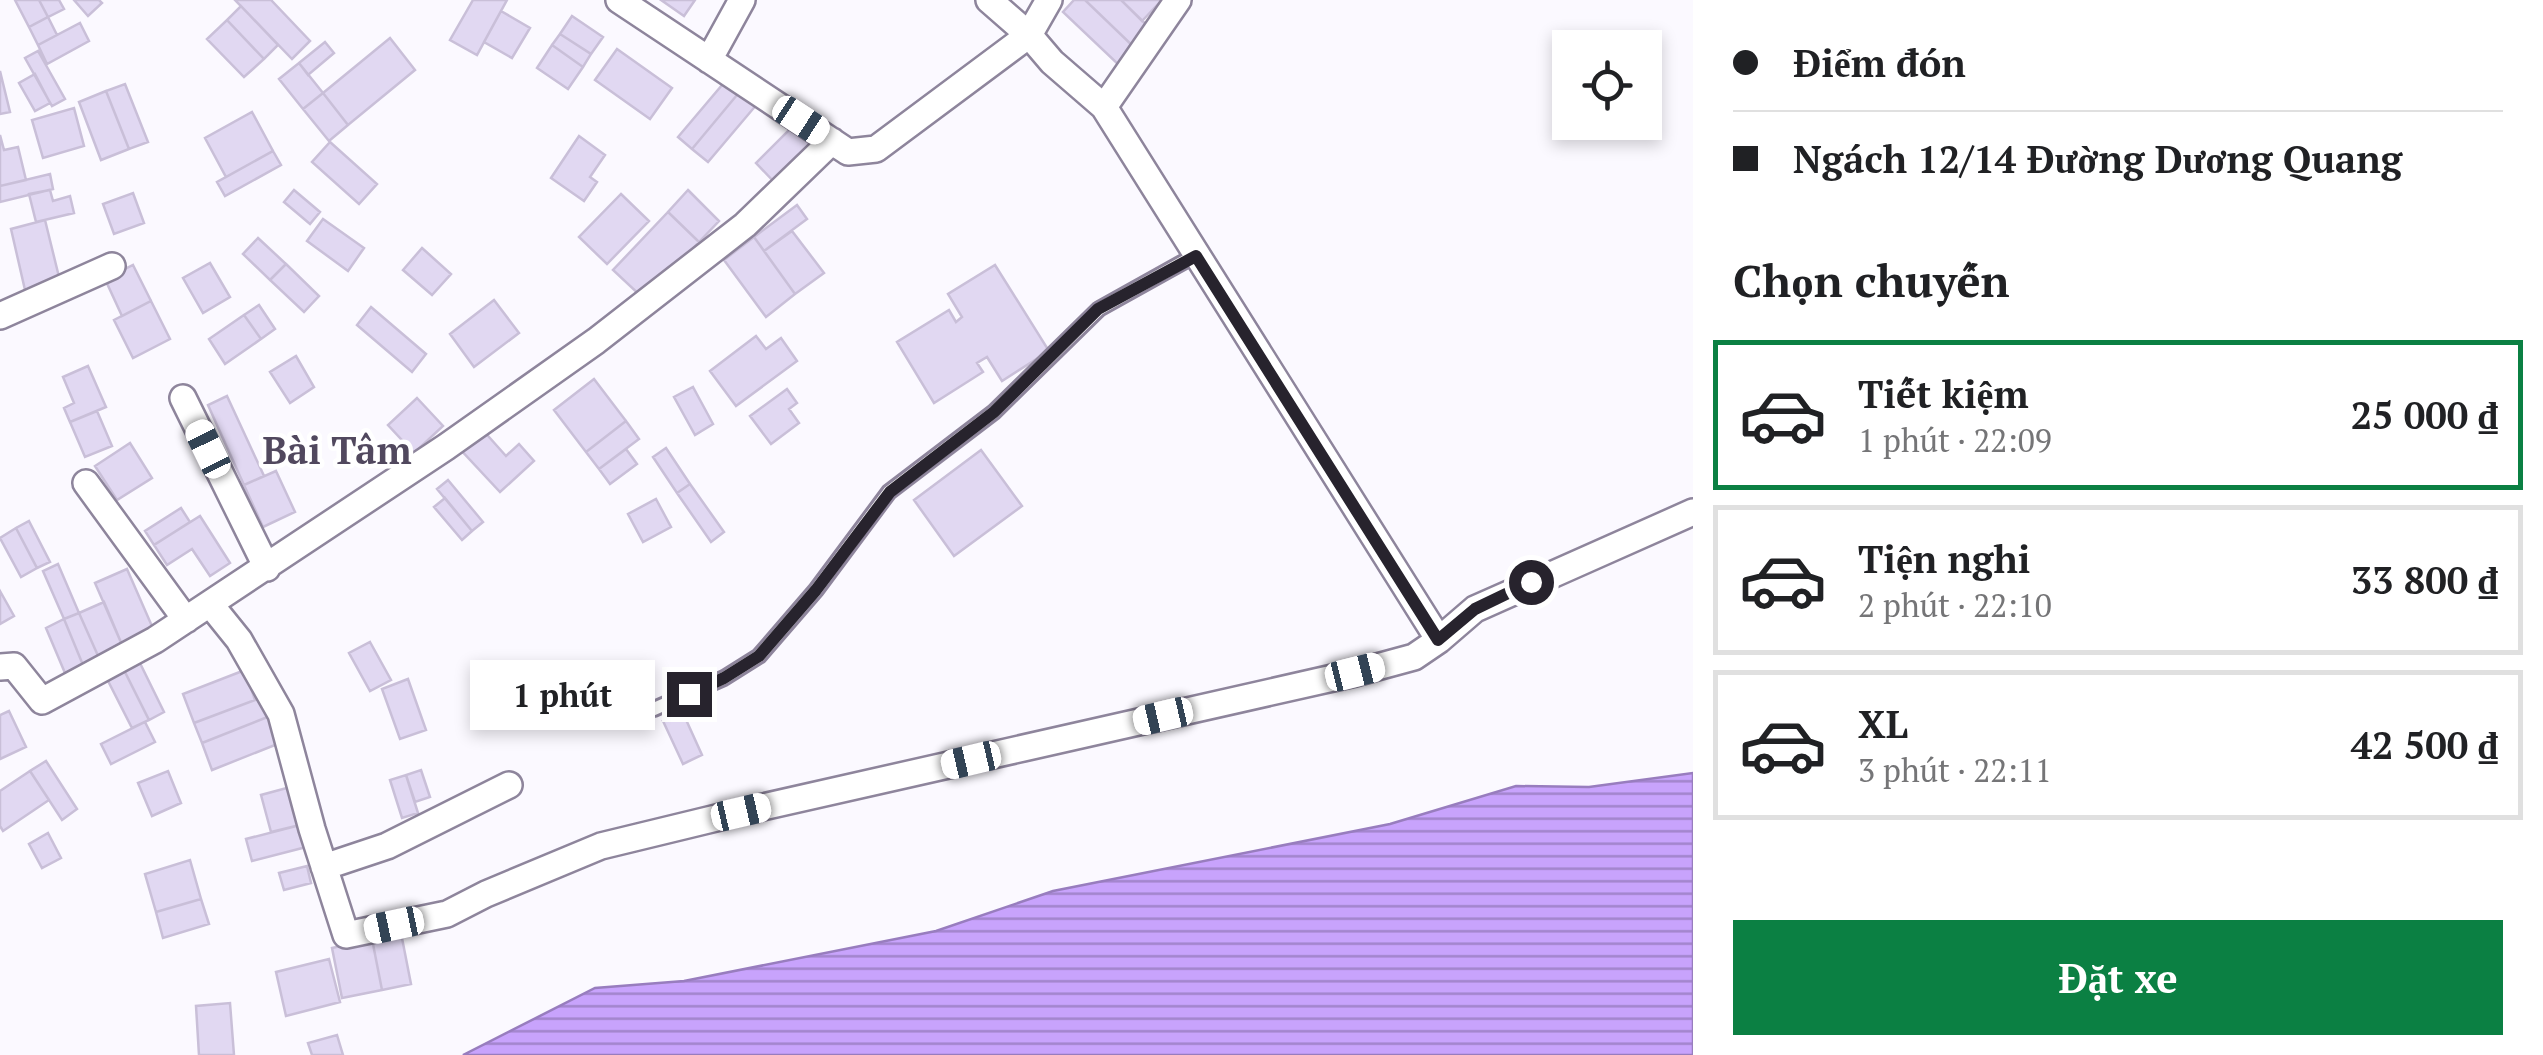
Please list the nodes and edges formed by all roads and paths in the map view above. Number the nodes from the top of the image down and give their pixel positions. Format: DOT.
graph roads {
  1 [pos="618,0"];
  2 [pos="742,0"];
  3 [pos="990,0"];
  4 [pos="1049,0"];
  5 [pos="1178,0"];
  6 [pos="1029,35"];
  7 [pos="709,60"];
  8 [pos="1104,107"];
  9 [pos="832,140"];
  10 [pos="1196,256"];
  11 [pos="112,266"];
  12 [pos="0,316"];
  13 [pos="183,398"];
  14 [pos="86,483"];
  15 [pos="1693,512"];
  16 [pos="267,568"];
  17 [pos="210,604"];
  18 [pos="186,620"];
  19 [pos="1438,640"];
  20 [pos="0,667"];
  21 [pos="654,709"];
  22 [pos="509,786"];
  23 [pos="324,867"];
  1 -- 7 [label="street"];
  2 -- 7 [label="street"];
  3 -- 6 [label="street"];
  4 -- 6 [label="street"];
  5 -- 8 [label="street"];
  6 -- 8 [label="street"];
  6 -- 9 [label="street"];
  7 -- 9 [label="street"];
  8 -- 10 [label="street"];
  9 -- 16 [label="street"];
  10 -- 19 [label="street"];
  10 -- 21 [label="lane"];
  11 -- 12 [label="street"];
  13 -- 16 [label="street"];
  14 -- 18 [label="street"];
  15 -- 19 [label="street"];
  16 -- 17 [label="street"];
  17 -- 18 [label="street"];
  17 -- 23 [label="street"];
  18 -- 20 [label="street"];
  19 -- 23 [label="street"];
  22 -- 23 [label="street"];
}
